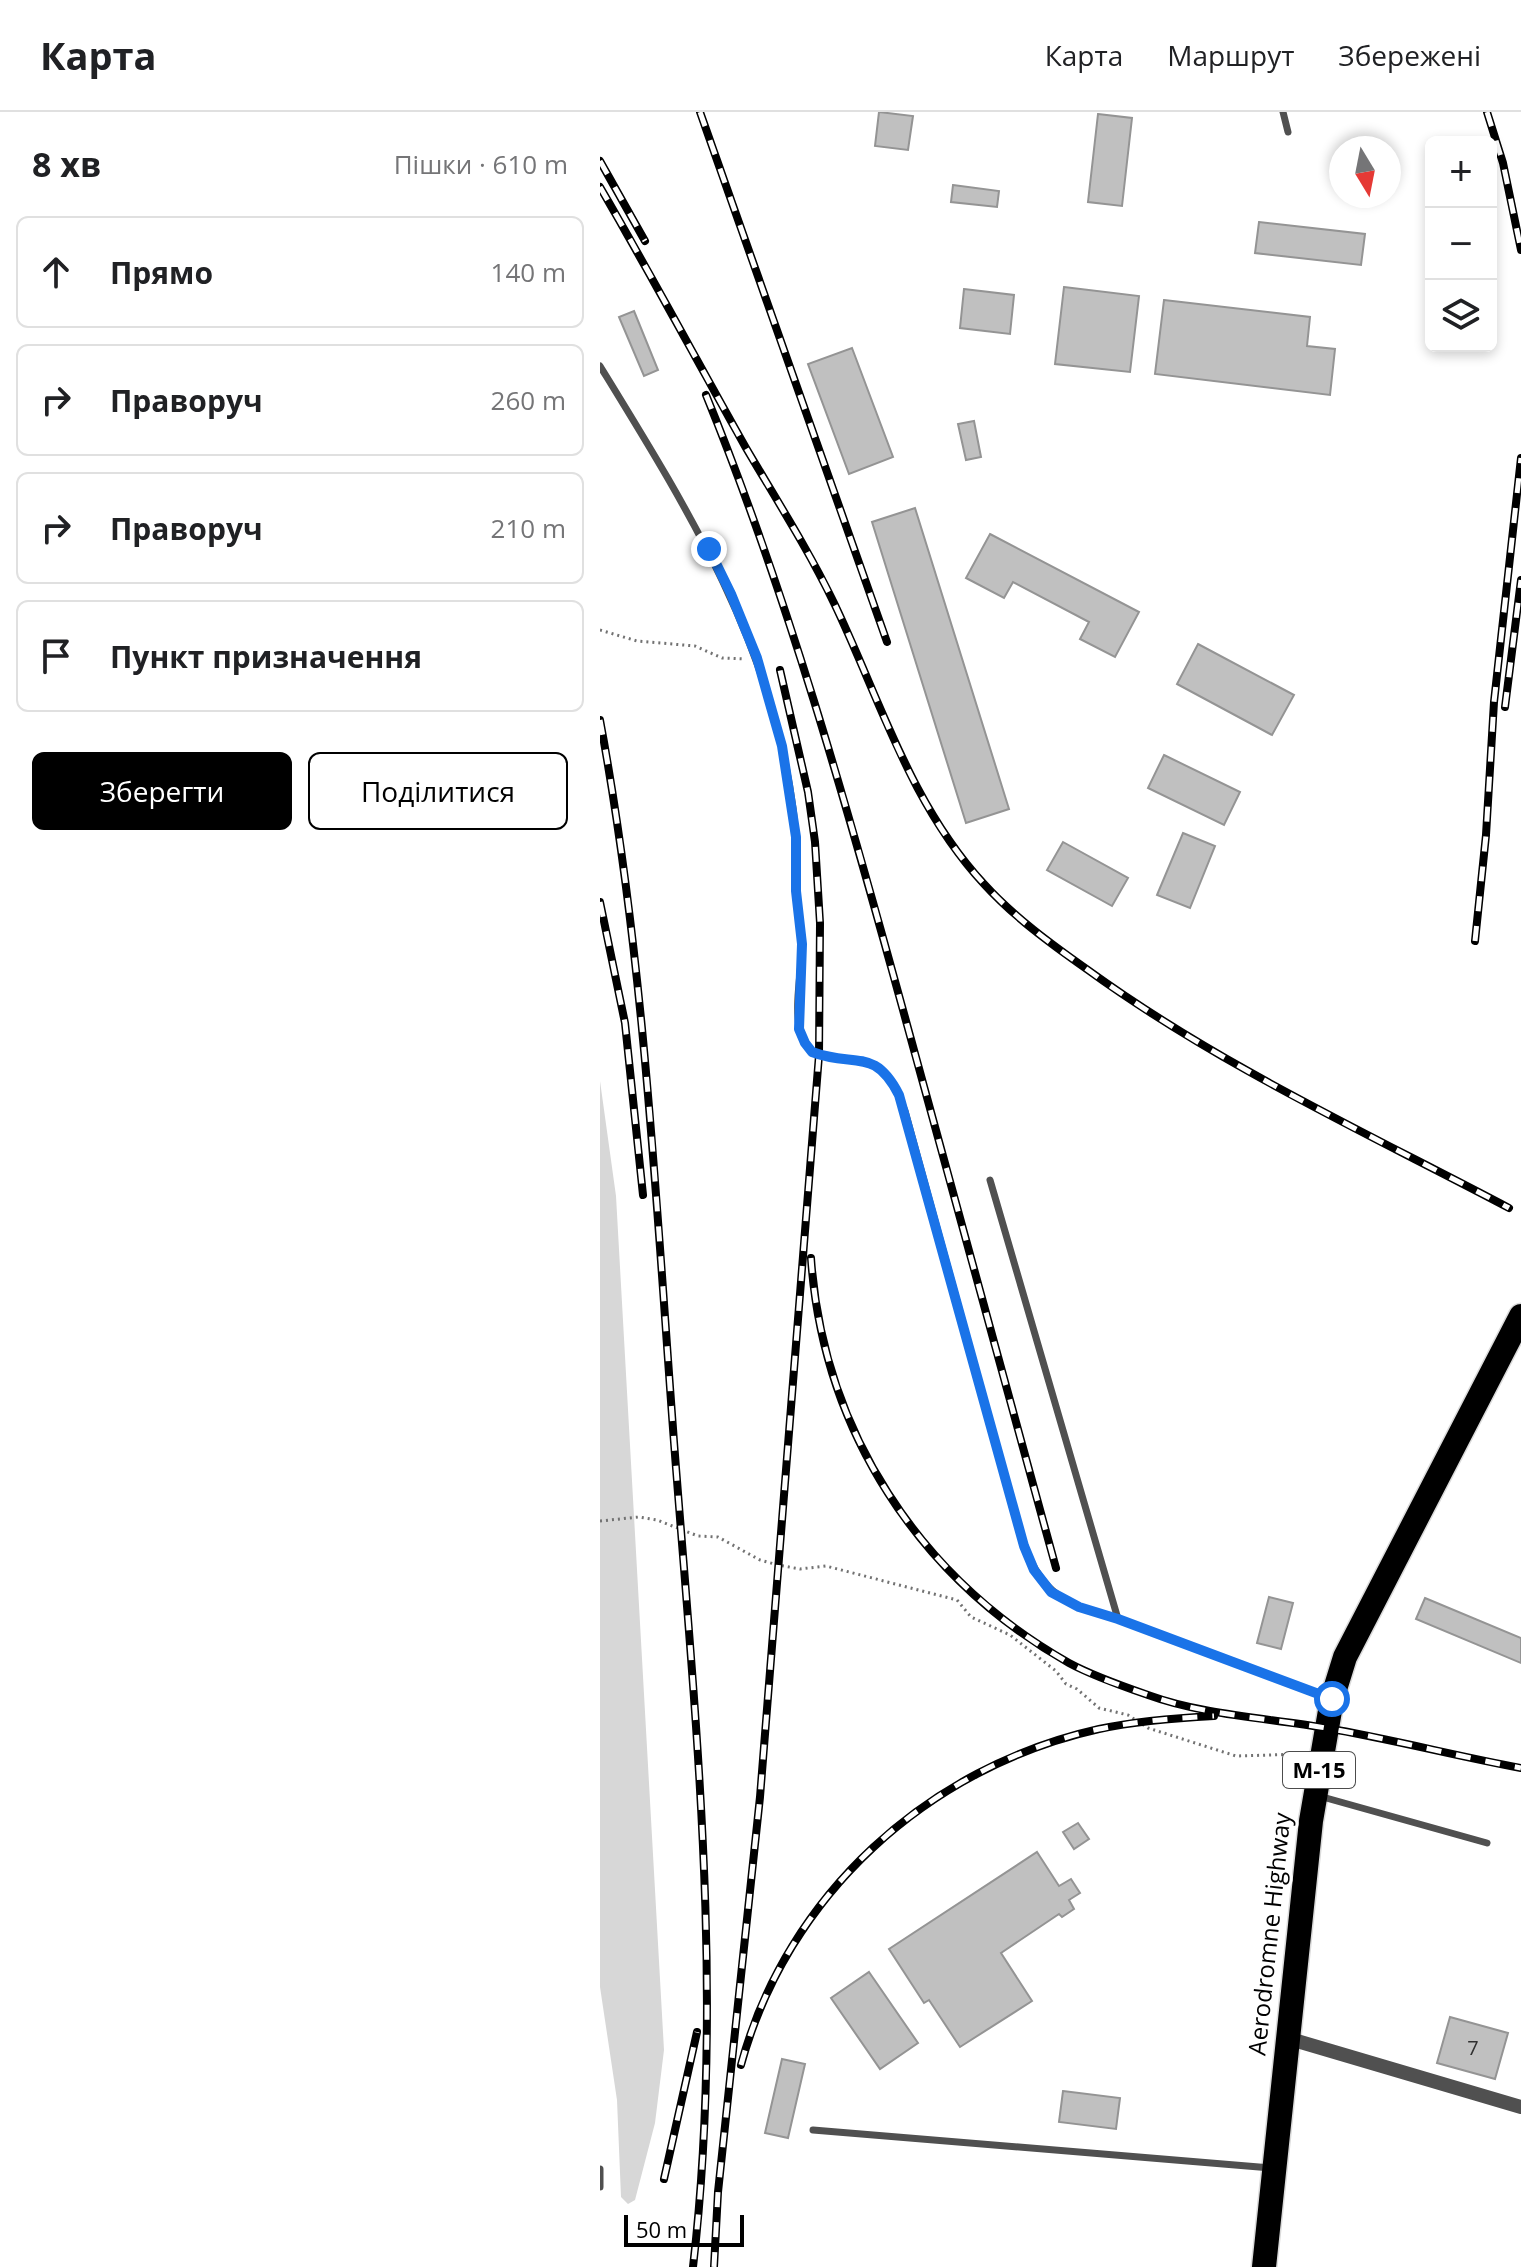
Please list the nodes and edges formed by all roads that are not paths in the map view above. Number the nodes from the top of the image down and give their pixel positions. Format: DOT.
graph roads {
  1 [pos="1283,112"];
  2 [pos="1288,132"];
  3 [pos="600,366"];
  4 [pos="990,1180"];
  5 [pos="1521,1316"];
  6 [pos="1118,1619"];
  7 [pos="1332,1699"];
  8 [pos="1314,1795"];
  9 [pos="1487,1843"];
  10 [pos="1287,2038"];
  11 [pos="1521,2107"];
  12 [pos="813,2130"];
  13 [pos="1273,2168"];
  14 [pos="600,2169"];
  15 [pos="600,2187"];
  16 [pos="1264,2267"];
  1 -- 2 [label="lane"];
  3 -- 6 [label="lane"];
  4 -- 6 [label="lane"];
  5 -- 7 [label="highway, Aerodromne Highway / М-15"];
  6 -- 7 [label="lane"];
  7 -- 8 [label="highway, Aerodromne Highway / М-15"];
  8 -- 9 [label="lane"];
  8 -- 10 [label="highway, Aerodromne Highway / М-15"];
  10 -- 11 [label="street"];
  10 -- 13 [label="highway, Aerodromne Highway / М-15"];
  12 -- 13 [label="lane"];
  13 -- 16 [label="highway, Aerodromne Highway / М-15"];
  14 -- 15 [label="lane"];
}
